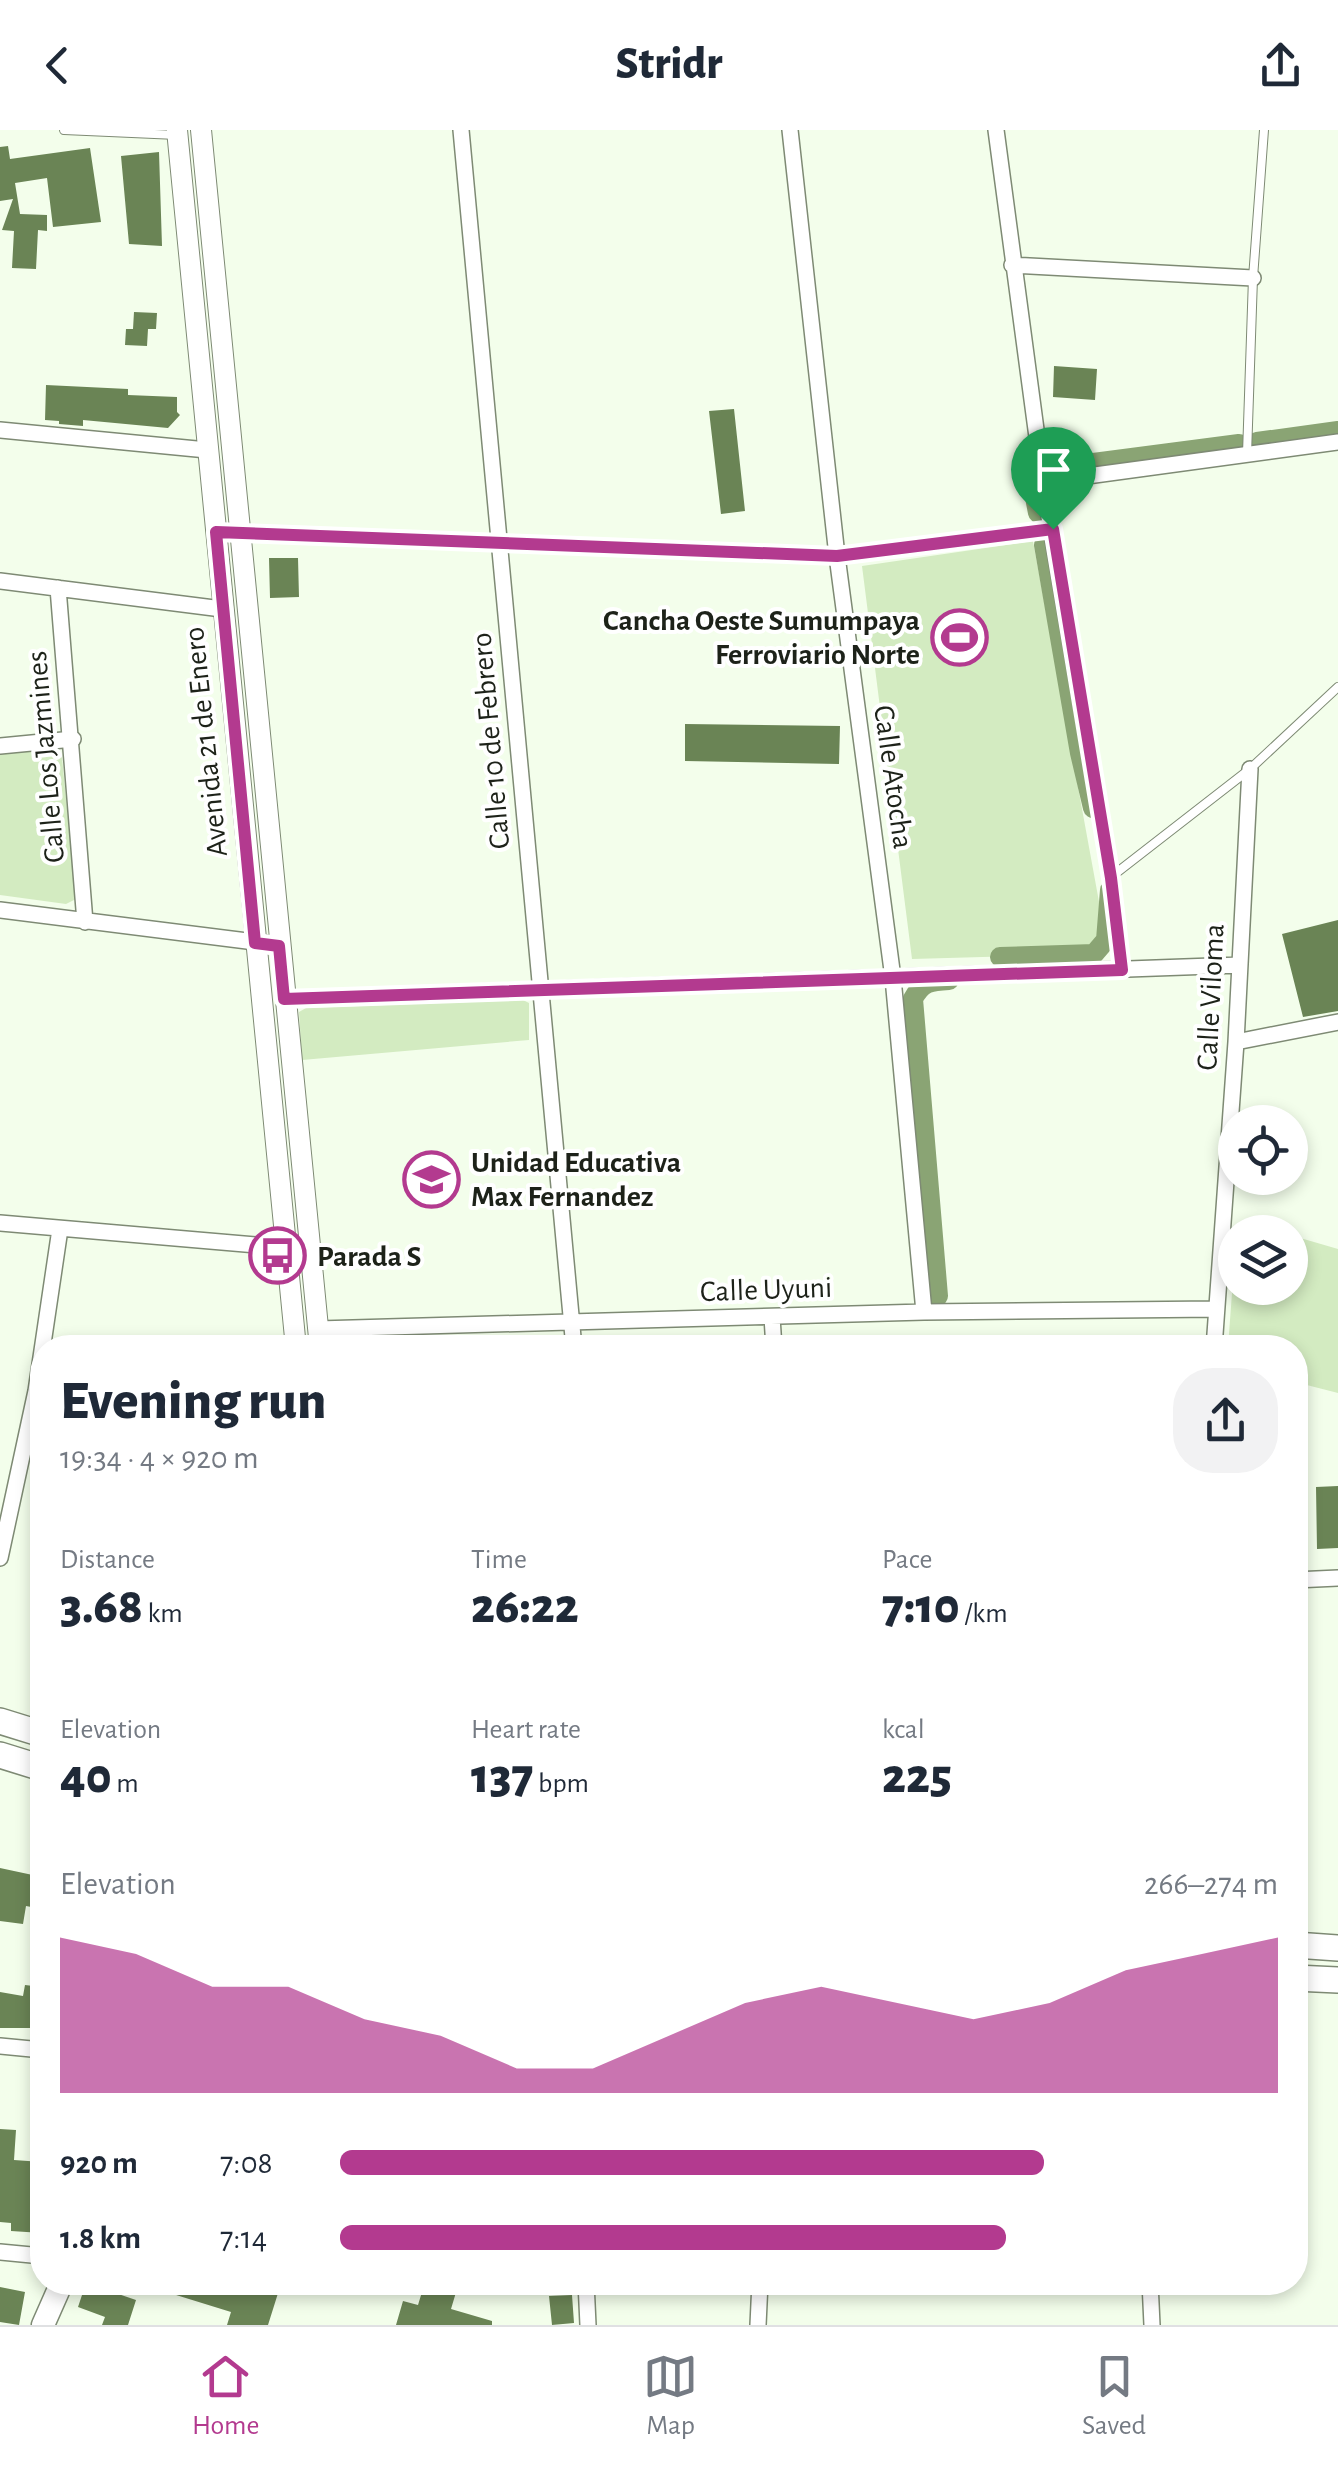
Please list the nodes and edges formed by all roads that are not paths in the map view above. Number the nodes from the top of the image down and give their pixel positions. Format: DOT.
graph roads {
  1 [pos="64,130"];
  2 [pos="201,130"];
  3 [pos="461,130"];
  4 [pos="790,130"];
  5 [pos="996,130"];
  6 [pos="1264,130"];
  7 [pos="177,132"];
  8 [pos="1012,264"];
  9 [pos="1253,278"];
  10 [pos="0,430"];
  11 [pos="1338,442"];
  12 [pos="207,450"];
  13 [pos="1247,454"];
  14 [pos="1042,482"];
  15 [pos="1053,529"];
  16 [pos="238,531"];
  17 [pos="216,532"];
  18 [pos="499,542"];
  19 [pos="837,556"];
  20 [pos="0,581"];
  21 [pos="58,588"];
  22 [pos="222,609"];
  23 [pos="1338,686"];
  24 [pos="73,738"];
  25 [pos="0,746"];
  26 [pos="1250,769"];
  27 [pos="1111,878"];
  28 [pos="0,910"];
  29 [pos="85,922"];
  30 [pos="255,943"];
  31 [pos="279,946"];
  32 [pos="1240,966"];
  33 [pos="1122,970"];
  34 [pos="893,978"];
  35 [pos="541,990"];
  36 [pos="284,999"];
  37 [pos="1338,1022"];
  38 [pos="1236,1042"];
  39 [pos="0,1223"];
  40 [pos="60,1230"];
  41 [pos="286,1247"];
  42 [pos="311,1250"];
  43 [pos="1216,1309"];
  44 [pos="924,1312"];
  45 [pos="772,1316"];
  46 [pos="572,1322"];
  47 [pos="44,1335"];
  48 [pos="295,1335"];
  49 [pos="319,1335"];
  50 [pos="366,1335"];
  51 [pos="573,1335"];
  52 [pos="773,1335"];
  53 [pos="1215,1335"];
  54 [pos="30,1419"];
  55 [pos="0,1558"];
  56 [pos="1338,1578"];
  57 [pos="1308,1579"];
  58 [pos="0,1721"];
  59 [pos="30,1730"];
  60 [pos="0,1755"];
  61 [pos="30,1764"];
  62 [pos="1308,1946"];
  63 [pos="1338,1948"];
  64 [pos="1308,1979"];
  65 [pos="1338,1980"];
  66 [pos="0,2046"];
  67 [pos="30,2049"];
  68 [pos="0,2252"];
  69 [pos="30,2255"];
  70 [pos="56,2295"];
  71 [pos="587,2295"];
  72 [pos="759,2295"];
  73 [pos="1151,2295"];
  74 [pos="43,2325"];
  75 [pos="588,2325"];
  76 [pos="758,2325"];
  77 [pos="1152,2325"];
  1 -- 7 [label="lane"];
  2 -- 16 [label="street, Avenida 21 de Enero"];
  3 -- 18 [label="street, Calle 10 de Febrero"];
  4 -- 19 [label="street, Calle Atocha"];
  5 -- 8 [label="street"];
  6 -- 9 [label="lane"];
  7 -- 12 [label="street, Avenida 21 de Enero"];
  8 -- 9 [label="street"];
  8 -- 14 [label="street"];
  9 -- 13 [label="lane"];
  10 -- 12 [label="street"];
  11 -- 13 [label="street"];
  12 -- 17 [label="street, Avenida 21 de Enero"];
  13 -- 14 [label="street"];
  14 -- 15 [label="street"];
  15 -- 19 [label="street"];
  15 -- 27 [label="street"];
  16 -- 17 [label="street"];
  16 -- 18 [label="street"];
  16 -- 31 [label="street, Avenida 21 de Enero"];
  17 -- 22 [label="street, Avenida 21 de Enero"];
  18 -- 19 [label="street"];
  18 -- 35 [label="street, Calle 10 de Febrero"];
  19 -- 34 [label="street, Calle Atocha"];
  20 -- 21 [label="street"];
  21 -- 22 [label="street"];
  21 -- 24 [label="street, Calle Los Jazmines"];
  22 -- 30 [label="street, Avenida 21 de Enero"];
  23 -- 26 [label="lane"];
  24 -- 25 [label="street"];
  24 -- 29 [label="street, Calle Los Jazmines"];
  26 -- 27 [label="lane"];
  26 -- 32 [label="street, Calle Viloma"];
  27 -- 33 [label="street"];
  28 -- 29 [label="street"];
  29 -- 30 [label="street"];
  30 -- 31 [label="street"];
  30 -- 41 [label="street, Avenida 21 de Enero"];
  31 -- 36 [label="street, Avenida 21 de Enero"];
  32 -- 33 [label="street"];
  32 -- 38 [label="street, Calle Viloma"];
  33 -- 34 [label="street"];
  34 -- 35 [label="street"];
  34 -- 44 [label="street, Calle Atocha"];
  35 -- 36 [label="street"];
  35 -- 46 [label="street, Calle 10 de Febrero"];
  36 -- 42 [label="street, Avenida 21 de Enero"];
  37 -- 38 [label="street"];
  38 -- 43 [label="street, Calle Viloma"];
  39 -- 40 [label="street"];
  40 -- 41 [label="street"];
  40 -- 47 [label="street"];
  41 -- 42 [label="street"];
  41 -- 48 [label="street, Avenida 21 de Enero"];
  42 -- 49 [label="street, Avenida 21 de Enero"];
  43 -- 44 [label="street, Calle Uyuni"];
  43 -- 53 [label="street, Calle Viloma"];
  44 -- 45 [label="street, Calle Uyuni"];
  45 -- 46 [label="street, Calle Uyuni"];
  45 -- 52 [label="street"];
  46 -- 50 [label="street, Calle Uyuni"];
  46 -- 51 [label="street, Calle 10 de Febrero"];
  54 -- 55 [label="street"];
  56 -- 57 [label="street"];
  58 -- 59 [label="main road"];
  60 -- 61 [label="main road"];
  62 -- 63 [label="main road"];
  64 -- 65 [label="main road"];
  66 -- 67 [label="street"];
  68 -- 69 [label="street"];
  70 -- 74 [label="main road"];
  71 -- 75 [label="street"];
  72 -- 76 [label="street"];
  73 -- 77 [label="street"];
}
